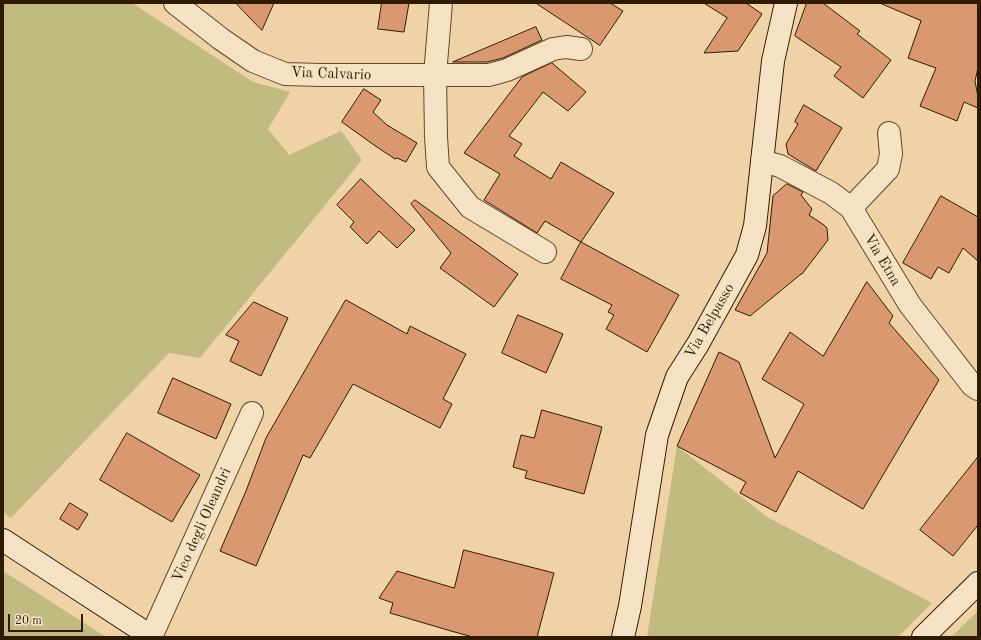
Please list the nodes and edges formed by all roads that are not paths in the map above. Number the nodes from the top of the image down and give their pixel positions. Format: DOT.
graph roads {
  1 [pos="175,3"];
  2 [pos="441,3"];
  3 [pos="786,3"];
  4 [pos="581,49"];
  5 [pos="435,75"];
  6 [pos="889,133"];
  7 [pos="762,162"];
  8 [pos="851,208"];
  9 [pos="545,252"];
  10 [pos="978,388"];
  11 [pos="252,413"];
  12 [pos="3,540"];
  13 [pos="978,583"];
  14 [pos="152,637"];
  15 [pos="623,637"];
  16 [pos="923,637"];
  1 -- 5 [label="street, Via Calvario"];
  2 -- 5 [label="street"];
  3 -- 7 [label="street, Via Belpasso"];
  4 -- 5 [label="street, Via Calvario"];
  5 -- 9 [label="street"];
  6 -- 8 [label="street"];
  7 -- 8 [label="street, Via Etna"];
  7 -- 15 [label="street, Via Belpasso"];
  8 -- 10 [label="street, Via Etna"];
  11 -- 14 [label="street, Vico degli Oleandri"];
  12 -- 14 [label="street"];
  13 -- 16 [label="street"];
}
